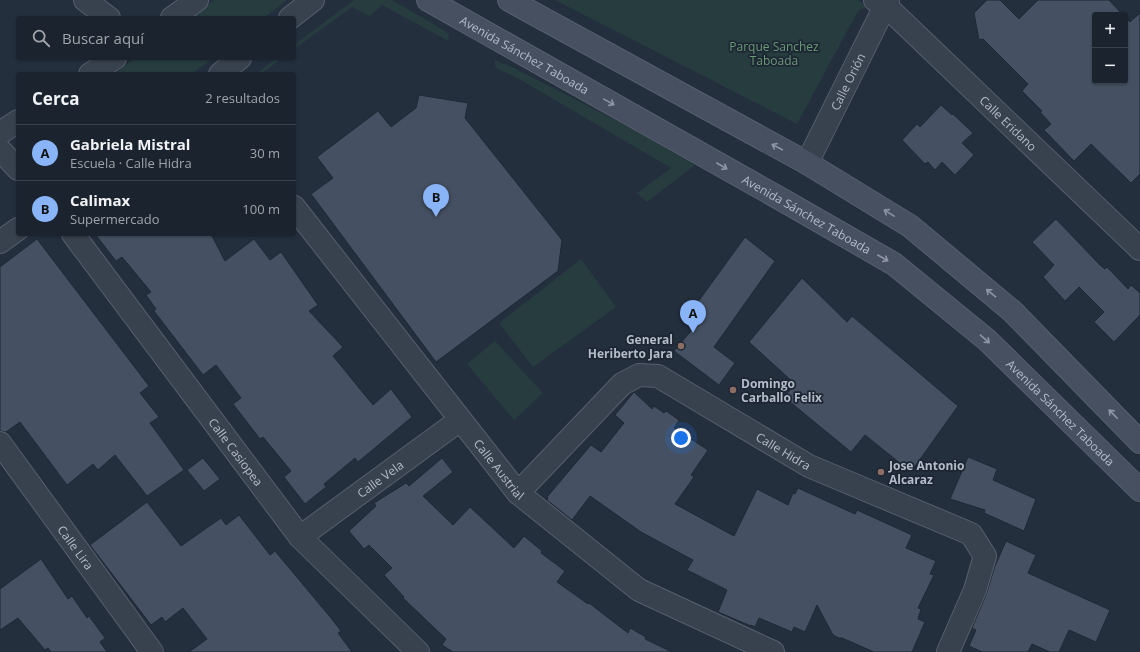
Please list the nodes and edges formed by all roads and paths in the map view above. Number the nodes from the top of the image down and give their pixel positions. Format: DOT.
graph roads {
  1 [pos="85,0"];
  2 [pos="197,0"];
  3 [pos="313,0"];
  4 [pos="428,0"];
  5 [pos="509,0"];
  6 [pos="883,2"];
  7 [pos="106,16"];
  8 [pos="175,16"];
  9 [pos="293,16"];
  10 [pos="112,60"];
  11 [pos="238,60"];
  12 [pos="93,72"];
  13 [pos="222,72"];
  14 [pos="16,122"];
  15 [pos="0,133"];
  16 [pos="0,150"];
  17 [pos="807,163"];
  18 [pos="16,167"];
  19 [pos="296,210"];
  20 [pos="16,230"];
  21 [pos="74,236"];
  22 [pos="0,242"];
  23 [pos="1140,249"];
  24 [pos="460,420"];
  25 [pos="1140,442"];
  26 [pos="0,443"];
  27 [pos="1140,490"];
  28 [pos="518,493"];
  29 [pos="300,537"];
  30 [pos="152,652"];
  31 [pos="418,652"];
  32 [pos="773,652"];
  33 [pos="948,652"];
  1 -- 7 [label="street"];
  2 -- 8 [label="street"];
  3 -- 9 [label="street"];
  4 -- 27 [label="main road, Avenida Sánchez Taboada, one-way"];
  17 -- 5 [label="main road, one-way"];
  6 -- 17 [label="street, Calle Orión"];
  6 -- 23 [label="street, Calle Eridano"];
  10 -- 12 [label="street"];
  11 -- 13 [label="street"];
  14 -- 15 [label="street"];
  16 -- 18 [label="street"];
  25 -- 17 [label="main road, one-way"];
  19 -- 24 [label="street, Calle Austrial"];
  20 -- 22 [label="street"];
  21 -- 29 [label="street, Calle Casiopea"];
  24 -- 28 [label="street, Calle Austrial"];
  24 -- 29 [label="street, Calle Vela"];
  26 -- 30 [label="street, Calle Lira"];
  28 -- 32 [label="street, Calle Austrial"];
  28 -- 33 [label="street, Calle Hidra"];
  29 -- 31 [label="street, Calle Casiopea"];
}
